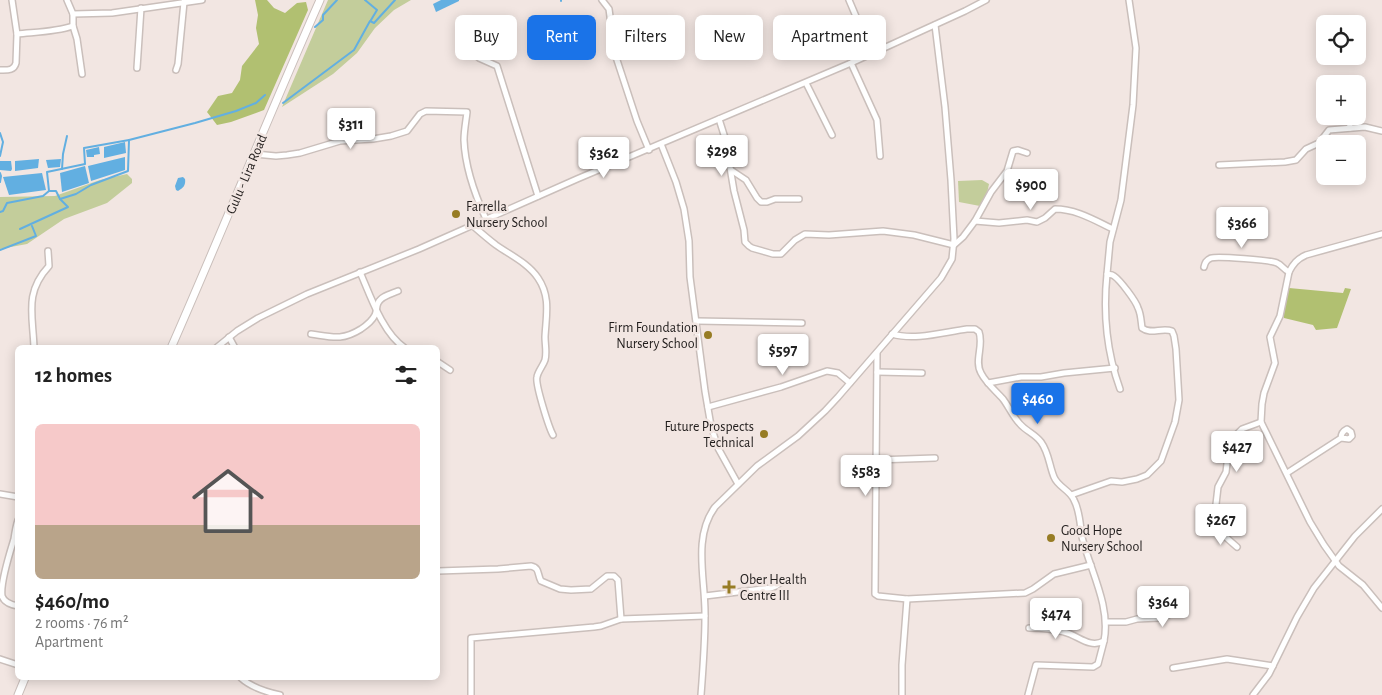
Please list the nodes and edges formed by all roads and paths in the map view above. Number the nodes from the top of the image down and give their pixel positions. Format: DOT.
graph roads {
  1 [pos="12,0"];
  2 [pos="67,0"];
  3 [pos="202,0"];
  4 [pos="320,0"];
  5 [pos="602,0"];
  6 [pos="850,0"];
  7 [pos="986,0"];
  8 [pos="1130,0"];
  9 [pos="184,2"];
  10 [pos="141,8"];
  11 [pos="73,14"];
  12 [pos="856,15"];
  13 [pos="935,25"];
  14 [pos="73,26"];
  15 [pos="17,34"];
  16 [pos="886,48"];
  17 [pos="484,60"];
  18 [pos="858,60"];
  19 [pos="851,63"];
  20 [pos="137,68"];
  21 [pos="0,70"];
  22 [pos="176,70"];
  23 [pos="82,74"];
  24 [pos="806,82"];
  25 [pos="720,119"];
  26 [pos="1350,125"];
  27 [pos="1350,128"];
  28 [pos="1382,130"];
  29 [pos="832,135"];
  30 [pos="661,144"];
  31 [pos="648,150"];
  32 [pos="1027,153"];
  33 [pos="255,154"];
  34 [pos="880,156"];
  35 [pos="1219,165"];
  36 [pos="731,170"];
  37 [pos="538,196"];
  38 [pos="799,199"];
  39 [pos="486,219"];
  40 [pos="975,221"];
  41 [pos="472,225"];
  42 [pos="1113,229"];
  43 [pos="1382,234"];
  44 [pos="954,245"];
  45 [pos="48,251"];
  46 [pos="1204,267"];
  47 [pos="360,272"];
  48 [pos="1289,272"];
  49 [pos="1107,274"];
  50 [pos="398,291"];
  51 [pos="376,310"];
  52 [pos="697,321"];
  53 [pos="802,323"];
  54 [pos="312,334"];
  55 [pos="892,334"];
  56 [pos="229,337"];
  57 [pos="34,345"];
  58 [pos="173,345"];
  59 [pos="220,345"];
  60 [pos="233,345"];
  61 [pos="401,345"];
  62 [pos="877,353"];
  63 [pos="440,363"];
  64 [pos="1115,368"];
  65 [pos="450,370"];
  66 [pos="877,372"];
  67 [pos="922,373"];
  68 [pos="850,383"];
  69 [pos="988,383"];
  70 [pos="1120,389"];
  71 [pos="708,407"];
  72 [pos="1261,422"];
  73 [pos="553,435"];
  74 [pos="1341,438"];
  75 [pos="935,458"];
  76 [pos="876,460"];
  77 [pos="1287,473"];
  78 [pos="738,484"];
  79 [pos="0,494"];
  80 [pos="1071,495"];
  81 [pos="15,496"];
  82 [pos="1382,508"];
  83 [pos="15,532"];
  84 [pos="1237,547"];
  85 [pos="1335,560"];
  86 [pos="1091,565"];
  87 [pos="440,571"];
  88 [pos="796,580"];
  89 [pos="1,596"];
  90 [pos="705,596"];
  91 [pos="907,599"];
  92 [pos="15,605"];
  93 [pos="1382,608"];
  94 [pos="1179,611"];
  95 [pos="705,616"];
  96 [pos="620,619"];
  97 [pos="1106,622"];
  98 [pos="1029,628"];
  99 [pos="1104,641"];
  100 [pos="0,659"];
  101 [pos="15,664"];
  102 [pos="1273,666"];
  103 [pos="1173,668"];
  104 [pos="24,680"];
  105 [pos="244,680"];
  106 [pos="18,695"];
  107 [pos="280,695"];
  108 [pos="471,695"];
  109 [pos="696,695"];
  110 [pos="701,695"];
  111 [pos="902,695"];
  112 [pos="1028,695"];
  113 [pos="1253,695"];
  1 -- 15 [label="street"];
  2 -- 11 [label="street"];
  3 -- 9 [label="street"];
  4 -- 33 [label="main road, Gulu - Lira Road"];
  5 -- 31 [label="street"];
  6 -- 12 [label="street"];
  7 -- 13 [label="street"];
  8 -- 42 [label="street"];
  9 -- 10 [label="street"];
  9 -- 22 [label="street"];
  10 -- 11 [label="street"];
  10 -- 20 [label="street"];
  11 -- 14 [label="street"];
  13 -- 16 [label="street"];
  13 -- 44 [label="street"];
  14 -- 15 [label="street"];
  14 -- 23 [label="street"];
  15 -- 21 [label="street"];
  17 -- 37 [label="street"];
  18 -- 19 [label="street"];
  19 -- 24 [label="street"];
  19 -- 34 [label="street"];
  24 -- 25 [label="street"];
  24 -- 29 [label="street"];
  25 -- 30 [label="street"];
  25 -- 36 [label="street"];
  26 -- 27 [label="street"];
  27 -- 28 [label="street"];
  27 -- 35 [label="street"];
  30 -- 31 [label="street"];
  30 -- 52 [label="street"];
  31 -- 37 [label="street"];
  32 -- 40 [label="street"];
  33 -- 39 [label="street"];
  33 -- 58 [label="main road, Gulu - Lira Road"];
  36 -- 38 [label="street"];
  36 -- 44 [label="street"];
  37 -- 39 [label="street"];
  39 -- 41 [label="street"];
  40 -- 42 [label="street"];
  40 -- 44 [label="street"];
  41 -- 47 [label="street"];
  41 -- 73 [label="street"];
  42 -- 49 [label="street"];
  43 -- 48 [label="street"];
  44 -- 55 [label="street"];
  45 -- 57 [label="street"];
  46 -- 48 [label="street"];
  47 -- 51 [label="street"];
  47 -- 56 [label="street"];
  48 -- 72 [label="street"];
  49 -- 64 [label="street"];
  49 -- 80 [label="street"];
  50 -- 51 [label="street"];
  51 -- 54 [label="street"];
  51 -- 61 [label="street"];
  52 -- 53 [label="street"];
  52 -- 71 [label="street"];
  55 -- 62 [label="street"];
  55 -- 69 [label="street"];
  56 -- 59 [label="street"];
  56 -- 60 [label="street"];
  62 -- 66 [label="street"];
  62 -- 68 [label="street"];
  63 -- 65 [label="street"];
  64 -- 69 [label="street"];
  64 -- 70 [label="street"];
  66 -- 67 [label="street"];
  66 -- 76 [label="street"];
  68 -- 71 [label="street"];
  68 -- 78 [label="street"];
  69 -- 80 [label="street"];
  71 -- 78 [label="street"];
  72 -- 77 [label="street"];
  72 -- 84 [label="street"];
  74 -- 77 [label="street"];
  75 -- 76 [label="street"];
  76 -- 91 [label="street"];
  77 -- 85 [label="street"];
  78 -- 90 [label="street"];
  79 -- 81 [label="street"];
  80 -- 86 [label="street"];
  82 -- 85 [label="street"];
  83 -- 89 [label="street"];
  85 -- 93 [label="street"];
  85 -- 102 [label="street"];
  86 -- 91 [label="street"];
  86 -- 97 [label="street"];
  87 -- 96 [label="street"];
  88 -- 90 [label="street"];
  89 -- 92 [label="street"];
  90 -- 95 [label="street"];
  91 -- 111 [label="street"];
  94 -- 97 [label="street"];
  95 -- 96 [label="street"];
  95 -- 110 [label="street"];
  96 -- 108 [label="street"];
  97 -- 99 [label="street"];
  98 -- 99 [label="street"];
  99 -- 112 [label="street"];
  100 -- 101 [label="street"];
  102 -- 103 [label="street"];
  102 -- 113 [label="street"];
  104 -- 106 [label="main road"];
  105 -- 107 [label="street"];
  109 -- 110 [label="street"];
}
